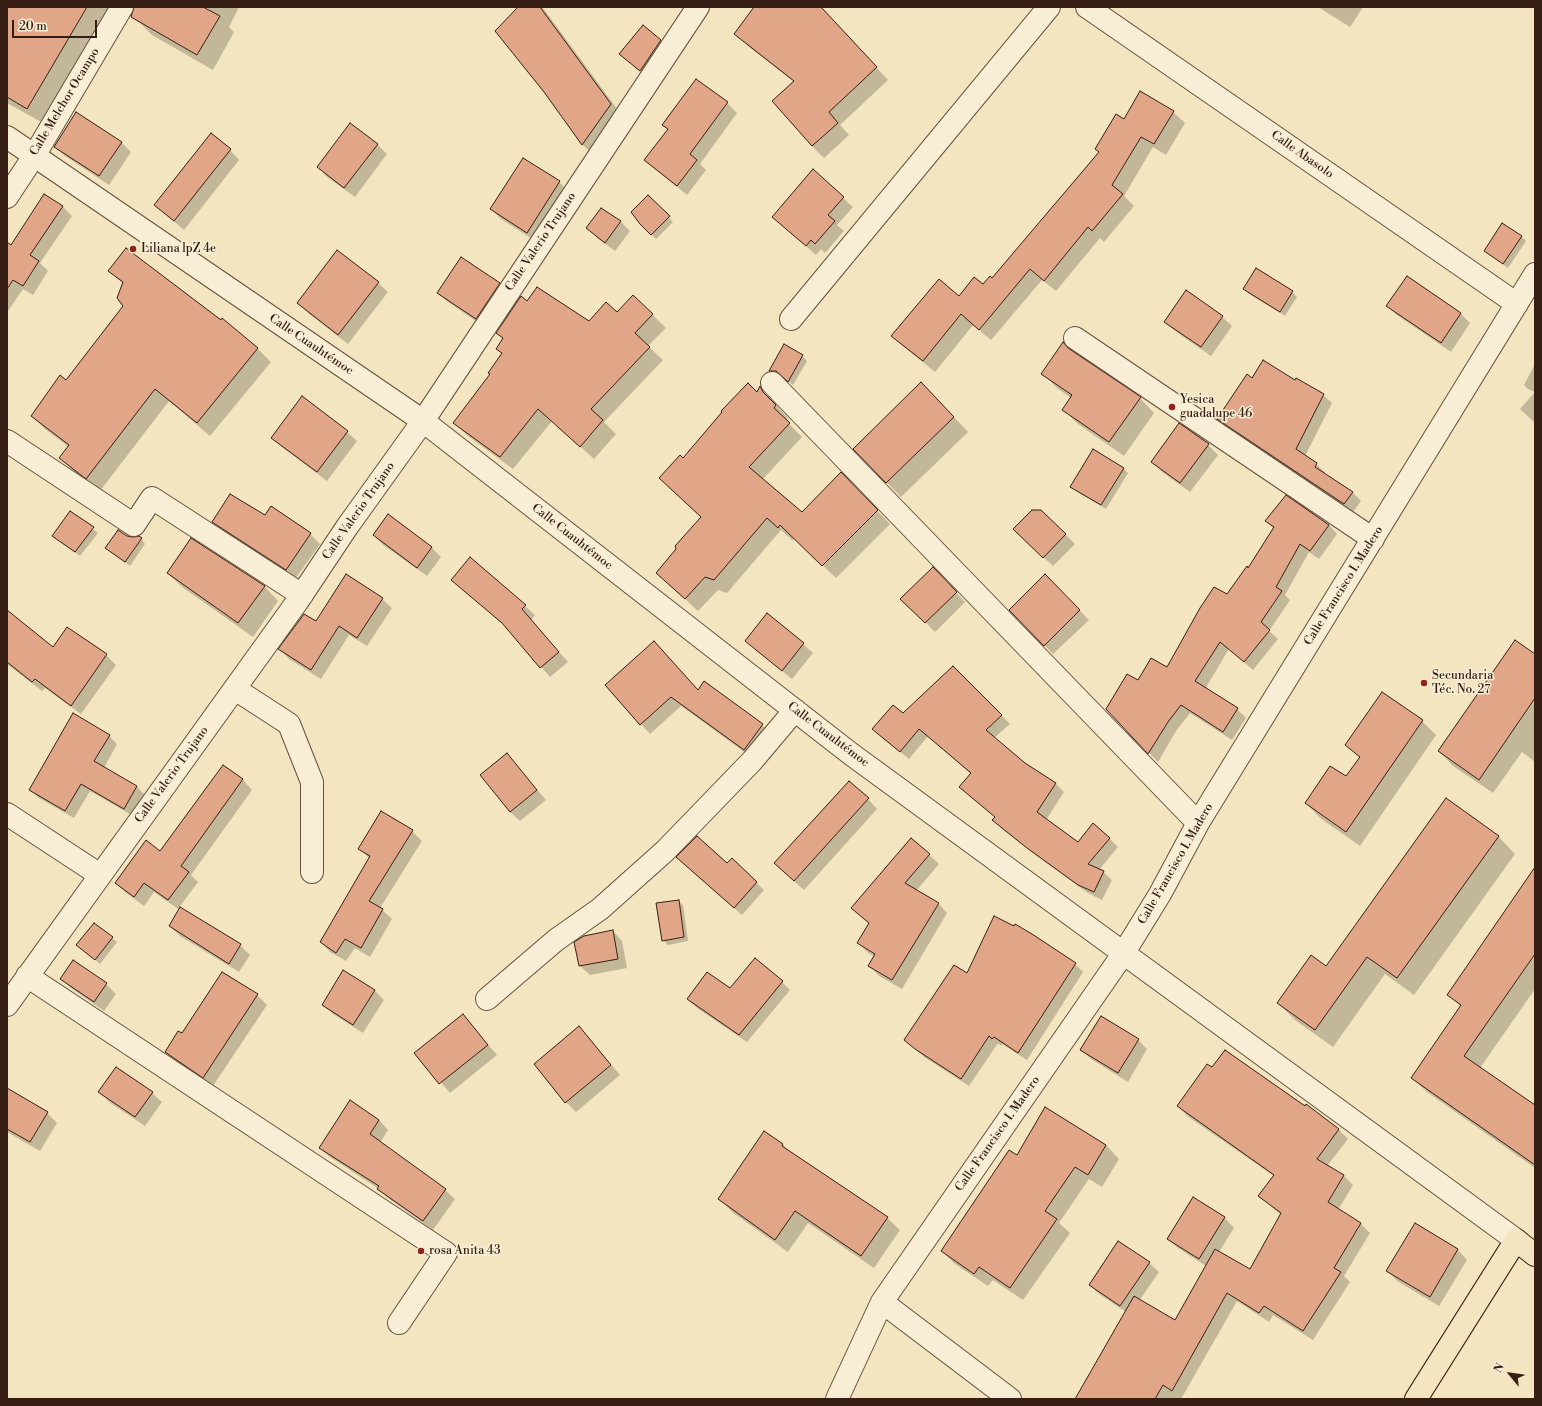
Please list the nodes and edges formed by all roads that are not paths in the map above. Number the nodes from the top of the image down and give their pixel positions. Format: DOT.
graph roads {
  1 [pos="122,7"];
  2 [pos="698,7"];
  3 [pos="1049,7"];
  4 [pos="1087,7"];
  5 [pos="7,137"];
  6 [pos="34,156"];
  7 [pos="7,197"];
  8 [pos="1535,274"];
  9 [pos="1517,304"];
  10 [pos="791,319"];
  11 [pos="1075,338"];
  12 [pos="772,383"];
  13 [pos="423,421"];
  14 [pos="7,442"];
  15 [pos="1373,539"];
  16 [pos="302,595"];
  17 [pos="235,689"];
  18 [pos="794,710"];
  19 [pos="7,814"];
  20 [pos="1198,824"];
  21 [pos="312,872"];
  22 [pos="100,874"];
  23 [pos="1124,954"];
  24 [pos="27,976"];
  25 [pos="487,999"];
  26 [pos="7,1005"];
  27 [pos="1516,1240"];
  28 [pos="1535,1255"];
  29 [pos="882,1302"];
  30 [pos="399,1323"];
  31 [pos="837,1399"];
  32 [pos="1010,1399"];
  33 [pos="1416,1399"];
  1 -- 6 [label="street, Calle Melchor Ocampo"];
  2 -- 13 [label="street, Calle Valerio Trujano"];
  3 -- 10 [label="street"];
  4 -- 9 [label="street, Calle Abasolo"];
  5 -- 6 [label="street, Calle Cuauhtémoc"];
  6 -- 7 [label="street, Calle Melchor Ocampo"];
  6 -- 13 [label="street, Calle Cuauhtémoc"];
  8 -- 9 [label="street, Calle Francisco I. Madero"];
  9 -- 15 [label="street, Calle Francisco I. Madero"];
  11 -- 15 [label="street"];
  12 -- 20 [label="street"];
  13 -- 16 [label="street, Calle Valerio Trujano"];
  13 -- 18 [label="street, Calle Cuauhtémoc"];
  14 -- 16 [label="street"];
  15 -- 20 [label="street, Calle Francisco I. Madero"];
  16 -- 17 [label="street, Calle Valerio Trujano"];
  17 -- 21 [label="street"];
  17 -- 22 [label="street, Calle Valerio Trujano"];
  18 -- 23 [label="street, Calle Cuauhtémoc"];
  18 -- 25 [label="street"];
  19 -- 22 [label="street"];
  20 -- 23 [label="street, Calle Francisco I. Madero"];
  22 -- 24 [label="street, Calle Valerio Trujano"];
  23 -- 27 [label="street, Calle Cuauhtémoc"];
  23 -- 29 [label="street, Calle Francisco I. Madero"];
  24 -- 26 [label="street, Calle Valerio Trujano"];
  24 -- 30 [label="street"];
  27 -- 28 [label="main road"];
  27 -- 33 [label="main road"];
  29 -- 31 [label="street, Calle Francisco I. Madero"];
  29 -- 32 [label="street"];
}
